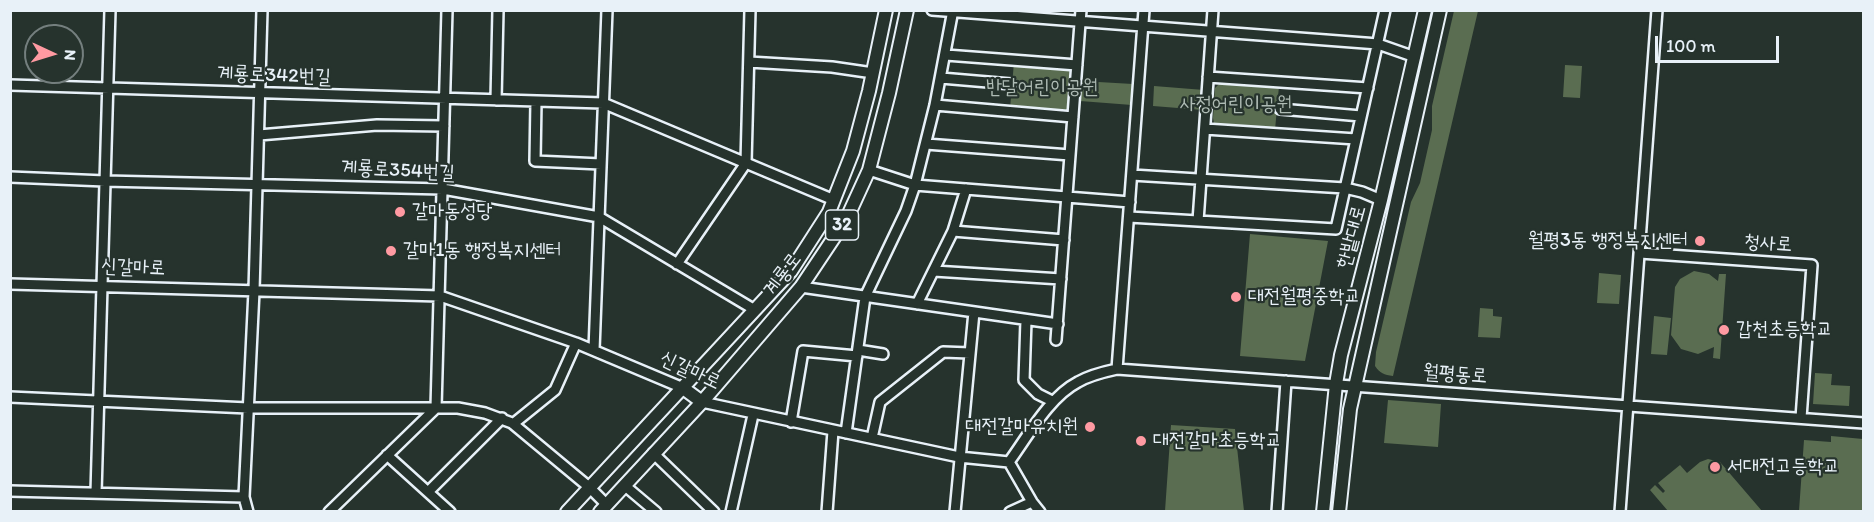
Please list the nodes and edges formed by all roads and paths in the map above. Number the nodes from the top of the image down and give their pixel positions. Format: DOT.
graph roads {
  1 [pos="110,10"];
  2 [pos="262,10"];
  3 [pos="447,10"];
  4 [pos="498,10"];
  5 [pos="607,10"];
  6 [pos="750,10"];
  7 [pos="886,10"];
  8 [pos="907,10"];
  9 [pos="932,10"];
  10 [pos="1081,10"];
  11 [pos="1144,10"];
  12 [pos="1213,10"];
  13 [pos="1385,10"];
  14 [pos="1425,10"];
  15 [pos="1440,10"];
  16 [pos="1657,10"];
  17 [pos="953,12"];
  18 [pos="1080,22"];
  19 [pos="1143,26"];
  20 [pos="1212,31"];
  21 [pos="1378,44"];
  22 [pos="946,55"];
  23 [pos="1415,57"];
  24 [pos="749,62"];
  25 [pos="1077,65"];
  26 [pos="873,73"];
  27 [pos="1208,77"];
  28 [pos="941,78"];
  29 [pos="1011,84"];
  30 [pos="10,85"];
  31 [pos="1368,88"];
  32 [pos="108,89"];
  33 [pos="260,93"];
  34 [pos="445,99"];
  35 [pos="496,100"];
  36 [pos="536,101"];
  37 [pos="603,103"];
  38 [pos="935,105"];
  39 [pos="1280,109"];
  40 [pos="1361,116"];
  41 [pos="1073,117"];
  42 [pos="444,126"];
  43 [pos="1205,129"];
  44 [pos="259,135"];
  45 [pos="1356,138"];
  46 [pos="926,144"];
  47 [pos="1070,155"];
  48 [pos="746,163"];
  49 [pos="601,164"];
  50 [pos="869,170"];
  51 [pos="1132,175"];
  52 [pos="10,177"];
  53 [pos="1201,179"];
  54 [pos="105,181"];
  55 [pos="257,184"];
  56 [pos="915,185"];
  57 [pos="1345,188"];
  58 [pos="443,189"];
  59 [pos="966,189"];
  60 [pos="1067,197"];
  61 [pos="834,200"];
  62 [pos="1381,200"];
  63 [pos="1130,202"];
  64 [pos="599,217"];
  65 [pos="1129,217"];
  66 [pos="1198,221"];
  67 [pos="952,231"];
  68 [pos="1064,240"];
  69 [pos="1640,253"];
  70 [pos="677,264"];
  71 [pos="934,271"];
  72 [pos="1061,279"];
  73 [pos="10,284"];
  74 [pos="102,287"];
  75 [pos="801,287"];
  76 [pos="254,291"];
  77 [pos="440,296"];
  78 [pos="865,297"];
  79 [pos="917,304"];
  80 [pos="755,310"];
  81 [pos="974,312"];
  82 [pos="1026,320"];
  83 [pos="1058,324"];
  84 [pos="1056,340"];
  85 [pos="576,343"];
  86 [pos="594,350"];
  87 [pos="857,353"];
  88 [pos="970,353"];
  89 [pos="883,354"];
  90 [pos="1117,369"];
  91 [pos="1286,381"];
  92 [pos="1336,384"];
  93 [pos="1356,385"];
  94 [pos="683,388"];
  95 [pos="10,398"];
  96 [pos="99,402"];
  97 [pos="702,402"];
  98 [pos="1052,402"];
  99 [pos="1628,405"];
  100 [pos="248,408"];
  101 [pos="436,408"];
  102 [pos="753,414"];
  103 [pos="502,418"];
  104 [pos="1801,418"];
  105 [pos="791,422"];
  106 [pos="1863,423"];
  107 [pos="513,424"];
  108 [pos="833,431"];
  109 [pos="846,433"];
  110 [pos="872,438"];
  111 [pos="653,453"];
  112 [pos="387,455"];
  113 [pos="959,457"];
  114 [pos="1009,462"];
  115 [pos="624,485"];
  116 [pos="589,487"];
  117 [pos="10,491"];
  118 [pos="428,492"];
  119 [pos="96,493"];
  120 [pos="244,497"];
  121 [pos="1032,502"];
  122 [pos="603,508"];
  123 [pos="448,511"];
  124 [pos="248,512"];
  125 [pos="329,512"];
  126 [pos="567,512"];
  127 [pos="656,512"];
  128 [pos="714,512"];
  129 [pos="731,512"];
  130 [pos="827,512"];
  131 [pos="955,512"];
  132 [pos="1010,512"];
  133 [pos="1040,512"];
  134 [pos="1276,512"];
  135 [pos="1323,512"];
  136 [pos="1339,512"];
  137 [pos="1620,512"];
  1 -- 32 [label="street"];
  2 -- 33 [label="street"];
  3 -- 34 [label="street"];
  4 -- 35 [label="street"];
  5 -- 37 [label="street"];
  6 -- 24 [label="street"];
  7 -- 26 [label="main road, 계룡로 / 32"];
  8 -- 50 [label="main road, 계룡로 / 32"];
  9 -- 17 [label="street"];
  10 -- 18 [label="street"];
  11 -- 19 [label="street"];
  12 -- 20 [label="street"];
  13 -- 21 [label="street"];
  14 -- 23 [label="main road, 한밭대로"];
  15 -- 93 [label="main road, 한밭대로"];
  16 -- 69 [label="street"];
  17 -- 18 [label="street"];
  17 -- 22 [label="street"];
  18 -- 19 [label="street"];
  18 -- 25 [label="street"];
  19 -- 20 [label="street"];
  19 -- 51 [label="street"];
  20 -- 21 [label="street"];
  20 -- 27 [label="street"];
  21 -- 23 [label="street"];
  21 -- 31 [label="street"];
  22 -- 25 [label="street"];
  22 -- 28 [label="street"];
  23 -- 62 [label="main road, 한밭대로"];
  24 -- 26 [label="street"];
  24 -- 48 [label="street"];
  25 -- 41 [label="street"];
  26 -- 61 [label="main road, 계룡로 / 32"];
  27 -- 31 [label="street"];
  27 -- 43 [label="street"];
  28 -- 29 [label="street"];
  28 -- 38 [label="street"];
  30 -- 32 [label="street, 계룡로342번길"];
  31 -- 40 [label="street"];
  32 -- 33 [label="street, 계룡로342번길"];
  32 -- 54 [label="street"];
  33 -- 34 [label="street, 계룡로342번길"];
  33 -- 44 [label="street"];
  34 -- 35 [label="street, 계룡로342번길"];
  34 -- 42 [label="street"];
  35 -- 36 [label="street, 계룡로342번길"];
  36 -- 37 [label="street, 계룡로342번길"];
  36 -- 49 [label="street"];
  37 -- 48 [label="street, 계룡로342번길"];
  37 -- 49 [label="street"];
  38 -- 41 [label="street"];
  38 -- 46 [label="street"];
  39 -- 40 [label="street"];
  40 -- 45 [label="street"];
  41 -- 47 [label="street"];
  42 -- 44 [label="street"];
  42 -- 58 [label="street"];
  43 -- 45 [label="street"];
  43 -- 53 [label="street"];
  44 -- 55 [label="street"];
  45 -- 57 [label="street"];
  46 -- 47 [label="street"];
  46 -- 56 [label="street"];
  47 -- 60 [label="street"];
  48 -- 61 [label="street, 계룡로342번길"];
  48 -- 70 [label="street"];
  49 -- 64 [label="street"];
  50 -- 56 [label="street"];
  50 -- 75 [label="main road, 계룡로 / 32"];
  51 -- 53 [label="street"];
  51 -- 63 [label="street"];
  52 -- 54 [label="street, 계룡로354번길"];
  53 -- 57 [label="street"];
  53 -- 66 [label="street"];
  54 -- 55 [label="street, 계룡로354번길"];
  54 -- 74 [label="street"];
  55 -- 58 [label="street, 계룡로354번길"];
  55 -- 76 [label="street"];
  56 -- 59 [label="street"];
  56 -- 78 [label="street"];
  57 -- 62 [label="street"];
  57 -- 66 [label="street"];
  58 -- 64 [label="street, 계룡로354번길"];
  58 -- 77 [label="street"];
  59 -- 60 [label="street"];
  59 -- 67 [label="street"];
  60 -- 63 [label="street"];
  60 -- 68 [label="street"];
  61 -- 80 [label="main road, 계룡로 / 32"];
  62 -- 92 [label="main road, 한밭대로"];
  63 -- 65 [label="street"];
  64 -- 70 [label="street, 계룡로354번길"];
  64 -- 86 [label="street"];
  65 -- 66 [label="street"];
  65 -- 90 [label="street"];
  67 -- 68 [label="street"];
  67 -- 71 [label="street"];
  68 -- 72 [label="street"];
  69 -- 99 [label="street"];
  69 -- 104 [label="street, 청사로"];
  70 -- 80 [label="street, 계룡로354번길"];
  71 -- 72 [label="street"];
  71 -- 79 [label="street"];
  72 -- 83 [label="street"];
  73 -- 74 [label="street, 신갈마로"];
  74 -- 76 [label="street, 신갈마로"];
  74 -- 96 [label="street"];
  75 -- 78 [label="street"];
  75 -- 97 [label="main road, 계룡로 / 32"];
  76 -- 77 [label="street, 신갈마로"];
  76 -- 100 [label="street"];
  77 -- 85 [label="street, 신갈마로"];
  77 -- 101 [label="street"];
  78 -- 79 [label="street"];
  78 -- 87 [label="street"];
  79 -- 81 [label="street"];
  80 -- 94 [label="main road, 계룡로 / 32"];
  81 -- 82 [label="street"];
  81 -- 88 [label="street"];
  82 -- 83 [label="street"];
  82 -- 98 [label="street"];
  83 -- 84 [label="street"];
  85 -- 86 [label="street, 신갈마로"];
  85 -- 107 [label="street"];
  86 -- 94 [label="street, 신갈마로"];
  87 -- 89 [label="street"];
  87 -- 105 [label="street"];
  87 -- 109 [label="street"];
  88 -- 110 [label="street"];
  88 -- 113 [label="street"];
  90 -- 91 [label="street, 월평동로"];
  90 -- 98 [label="street, 월평동로"];
  91 -- 92 [label="street, 월평동로"];
  91 -- 134 [label="street"];
  92 -- 93 [label="street, 월평동로"];
  92 -- 135 [label="main road, 한밭대로"];
  93 -- 99 [label="street, 월평동로"];
  93 -- 136 [label="main road, 한밭대로"];
  94 -- 97 [label="main road, 신갈마로"];
  94 -- 116 [label="main road, 계룡로 / 32"];
  95 -- 96 [label="street"];
  96 -- 100 [label="street"];
  96 -- 119 [label="street"];
  97 -- 102 [label="street, 신갈마로"];
  97 -- 111 [label="main road, 계룡로 / 32"];
  98 -- 114 [label="street, 월평동로"];
  99 -- 104 [label="street, 월평동로"];
  99 -- 137 [label="street"];
  100 -- 101 [label="street"];
  100 -- 120 [label="street"];
  101 -- 103 [label="street"];
  101 -- 112 [label="street"];
  102 -- 105 [label="street, 신갈마로"];
  102 -- 129 [label="street"];
  103 -- 107 [label="street"];
  103 -- 118 [label="street"];
  104 -- 106 [label="street, 월평동로"];
  105 -- 108 [label="street, 신갈마로"];
  107 -- 116 [label="street"];
  108 -- 109 [label="street, 신갈마로"];
  108 -- 130 [label="street"];
  109 -- 110 [label="street, 신갈마로"];
  110 -- 113 [label="street, 신갈마로"];
  111 -- 115 [label="main road, 계룡로 / 32"];
  111 -- 128 [label="street"];
  112 -- 118 [label="street"];
  112 -- 125 [label="street"];
  113 -- 114 [label="street, 신갈마로"];
  113 -- 131 [label="street"];
  114 -- 121 [label="street"];
  115 -- 122 [label="main road, 계룡로 / 32"];
  115 -- 127 [label="street"];
  116 -- 122 [label="street"];
  116 -- 126 [label="main road, 계룡로 / 32"];
  117 -- 119 [label="street"];
  118 -- 123 [label="street"];
  119 -- 120 [label="street"];
  120 -- 124 [label="street"];
  121 -- 132 [label="street"];
  121 -- 133 [label="street"];
}
